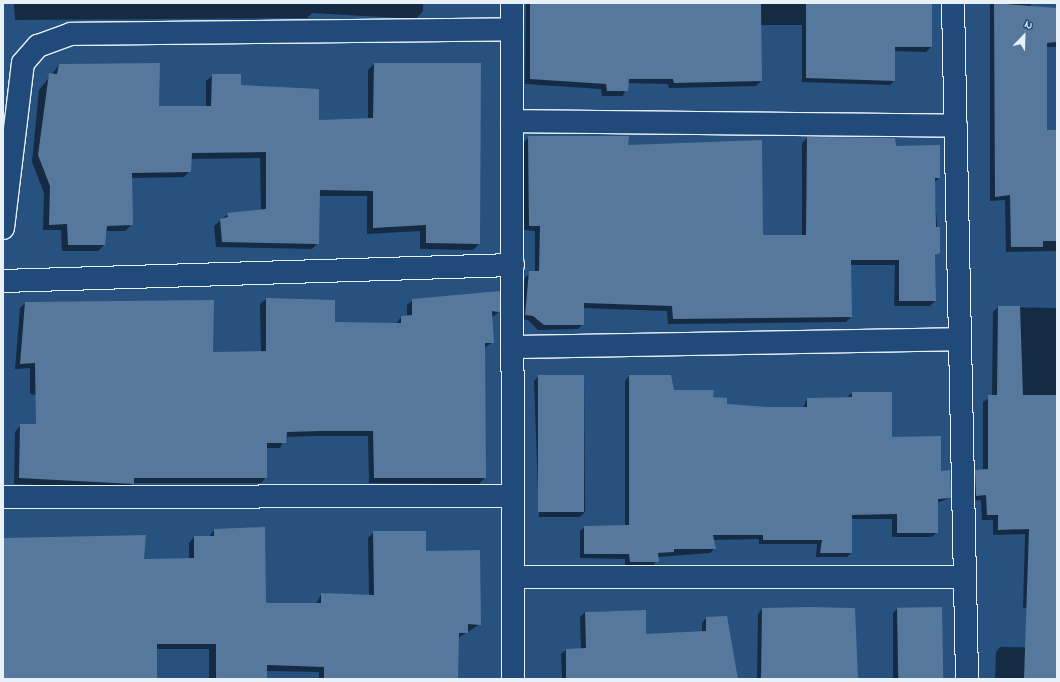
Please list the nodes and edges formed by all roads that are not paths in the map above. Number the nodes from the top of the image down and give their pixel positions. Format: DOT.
graph roads {
  1 [pos="512,3"];
  2 [pos="954,3"];
  3 [pos="512,29"];
  4 [pos="512,121"];
  5 [pos="956,126"];
  6 [pos="3,228"];
  7 [pos="513,265"];
  8 [pos="3,281"];
  9 [pos="960,339"];
  10 [pos="512,347"];
  11 [pos="513,496"];
  12 [pos="3,498"];
  13 [pos="513,577"];
  14 [pos="964,577"];
  15 [pos="513,679"];
  16 [pos="967,679"];
  1 -- 3 [label="street"];
  2 -- 5 [label="street"];
  3 -- 4 [label="street"];
  3 -- 6 [label="street"];
  4 -- 5 [label="street"];
  4 -- 7 [label="street"];
  5 -- 9 [label="street"];
  7 -- 8 [label="street"];
  7 -- 10 [label="street"];
  9 -- 10 [label="street"];
  9 -- 14 [label="street"];
  10 -- 11 [label="street"];
  11 -- 12 [label="street"];
  11 -- 13 [label="street"];
  13 -- 14 [label="street"];
  13 -- 15 [label="street"];
  14 -- 16 [label="street"];
}
